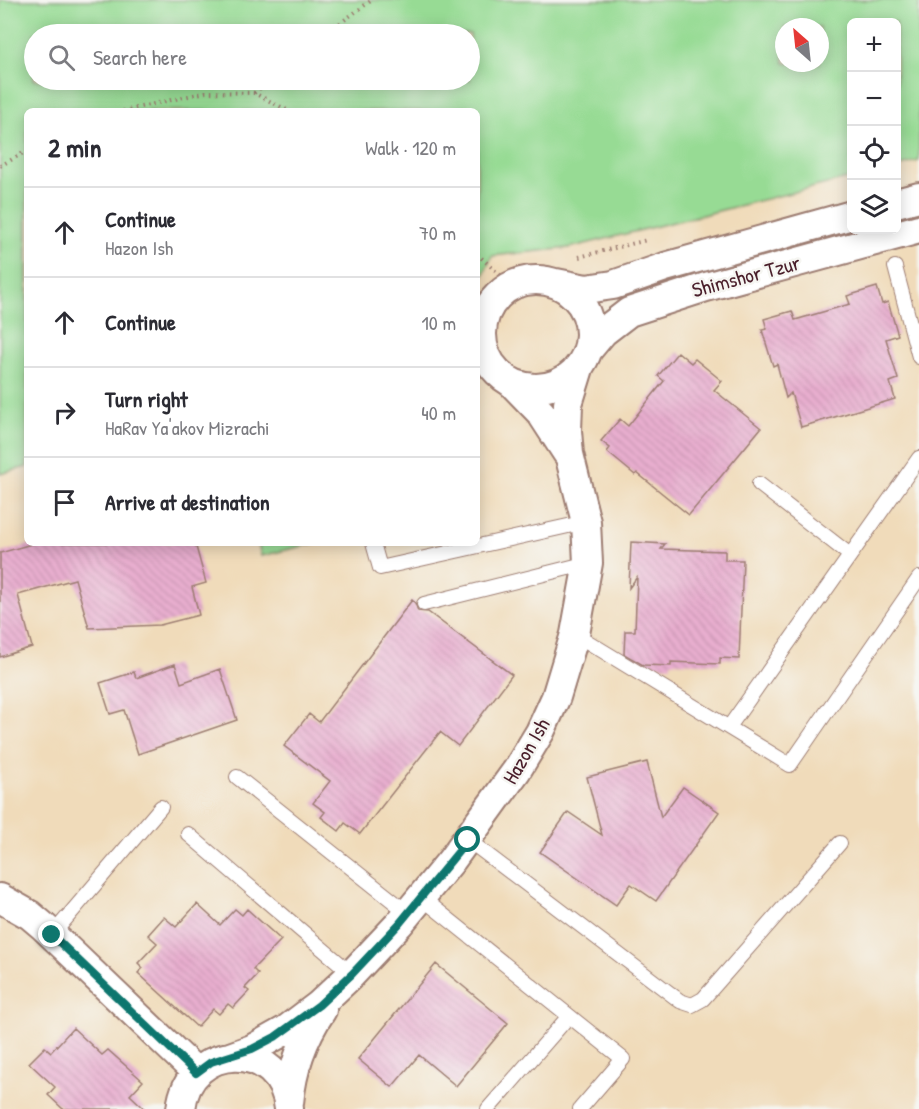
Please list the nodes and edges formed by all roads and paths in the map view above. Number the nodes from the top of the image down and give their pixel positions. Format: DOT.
graph roads {
  1 [pos="372,0"];
  2 [pos="339,24"];
  3 [pos="258,90"];
  4 [pos="254,93"];
  5 [pos="136,108"];
  6 [pos="283,108"];
  7 [pos="24,153"];
  8 [pos="0,166"];
  9 [pos="919,197"];
  10 [pos="901,202"];
  11 [pos="847,216"];
  12 [pos="919,229"];
  13 [pos="480,262"];
  14 [pos="895,267"];
  15 [pos="553,282"];
  16 [pos="494,300"];
  17 [pos="919,357"];
  18 [pos="584,358"];
  19 [pos="495,372"];
  20 [pos="919,458"];
  21 [pos="572,464"];
  22 [pos="759,484"];
  23 [pos="586,522"];
  24 [pos="374,546"];
  25 [pos="479,546"];
  26 [pos="480,546"];
  27 [pos="850,555"];
  28 [pos="588,563"];
  29 [pos="919,578"];
  30 [pos="424,604"];
  31 [pos="575,634"];
  32 [pos="729,726"];
  33 [pos="237,777"];
  34 [pos="161,807"];
  35 [pos="188,834"];
  36 [pos="468,840"];
  37 [pos="840,843"];
  38 [pos="0,884"];
  39 [pos="0,898"];
  40 [pos="415,905"];
  41 [pos="30,915"];
  42 [pos="52,935"];
  43 [pos="346,980"];
  44 [pos="569,1016"];
  45 [pos="230,1057"];
  46 [pos="196,1073"];
  47 [pos="289,1106"];
  48 [pos="181,1108"];
  49 [pos="488,1109"];
  50 [pos="580,1109"];
  1 -- 2 [label="path"];
  3 -- 4 [label="path"];
  4 -- 5 [label="path"];
  4 -- 6 [label="path"];
  7 -- 8 [label="path"];
  9 -- 10 [label="street"];
  11 -- 15 [label="street, Shimshor Tzur"];
  12 -- 18 [label="street, Shimshor Tzur"];
  13 -- 16 [label="path"];
  14 -- 17 [label="lane"];
  15 -- 16 [label="street"];
  15 -- 18 [label="street"];
  16 -- 19 [label="street"];
  18 -- 19 [label="street"];
  18 -- 21 [label="street, Hazon Ish"];
  19 -- 21 [label="street, Hazon Ish"];
  20 -- 27 [label="lane"];
  21 -- 23 [label="street, Hazon Ish"];
  22 -- 27 [label="lane"];
  23 -- 26 [label="lane"];
  23 -- 28 [label="street, Hazon Ish"];
  24 -- 25 [label="lane"];
  27 -- 32 [label="lane"];
  28 -- 30 [label="lane"];
  28 -- 31 [label="street, Hazon Ish"];
  29 -- 32 [label="lane"];
  31 -- 32 [label="lane"];
  31 -- 36 [label="street, Hazon Ish"];
  33 -- 40 [label="lane"];
  34 -- 42 [label="lane"];
  35 -- 43 [label="lane"];
  36 -- 37 [label="lane"];
  36 -- 40 [label="street, Hazon Ish"];
  38 -- 41 [label="lane"];
  39 -- 41 [label="street"];
  40 -- 43 [label="street, Hazon Ish"];
  40 -- 44 [label="lane"];
  41 -- 42 [label="street"];
  42 -- 46 [label="street"];
  43 -- 45 [label="street, Hazon Ish"];
  43 -- 47 [label="street, Hazon Ish"];
  44 -- 49 [label="lane"];
  44 -- 50 [label="lane"];
  45 -- 46 [label="street, Hazon Ish"];
  45 -- 47 [label="street"];
  46 -- 48 [label="street"];
}
